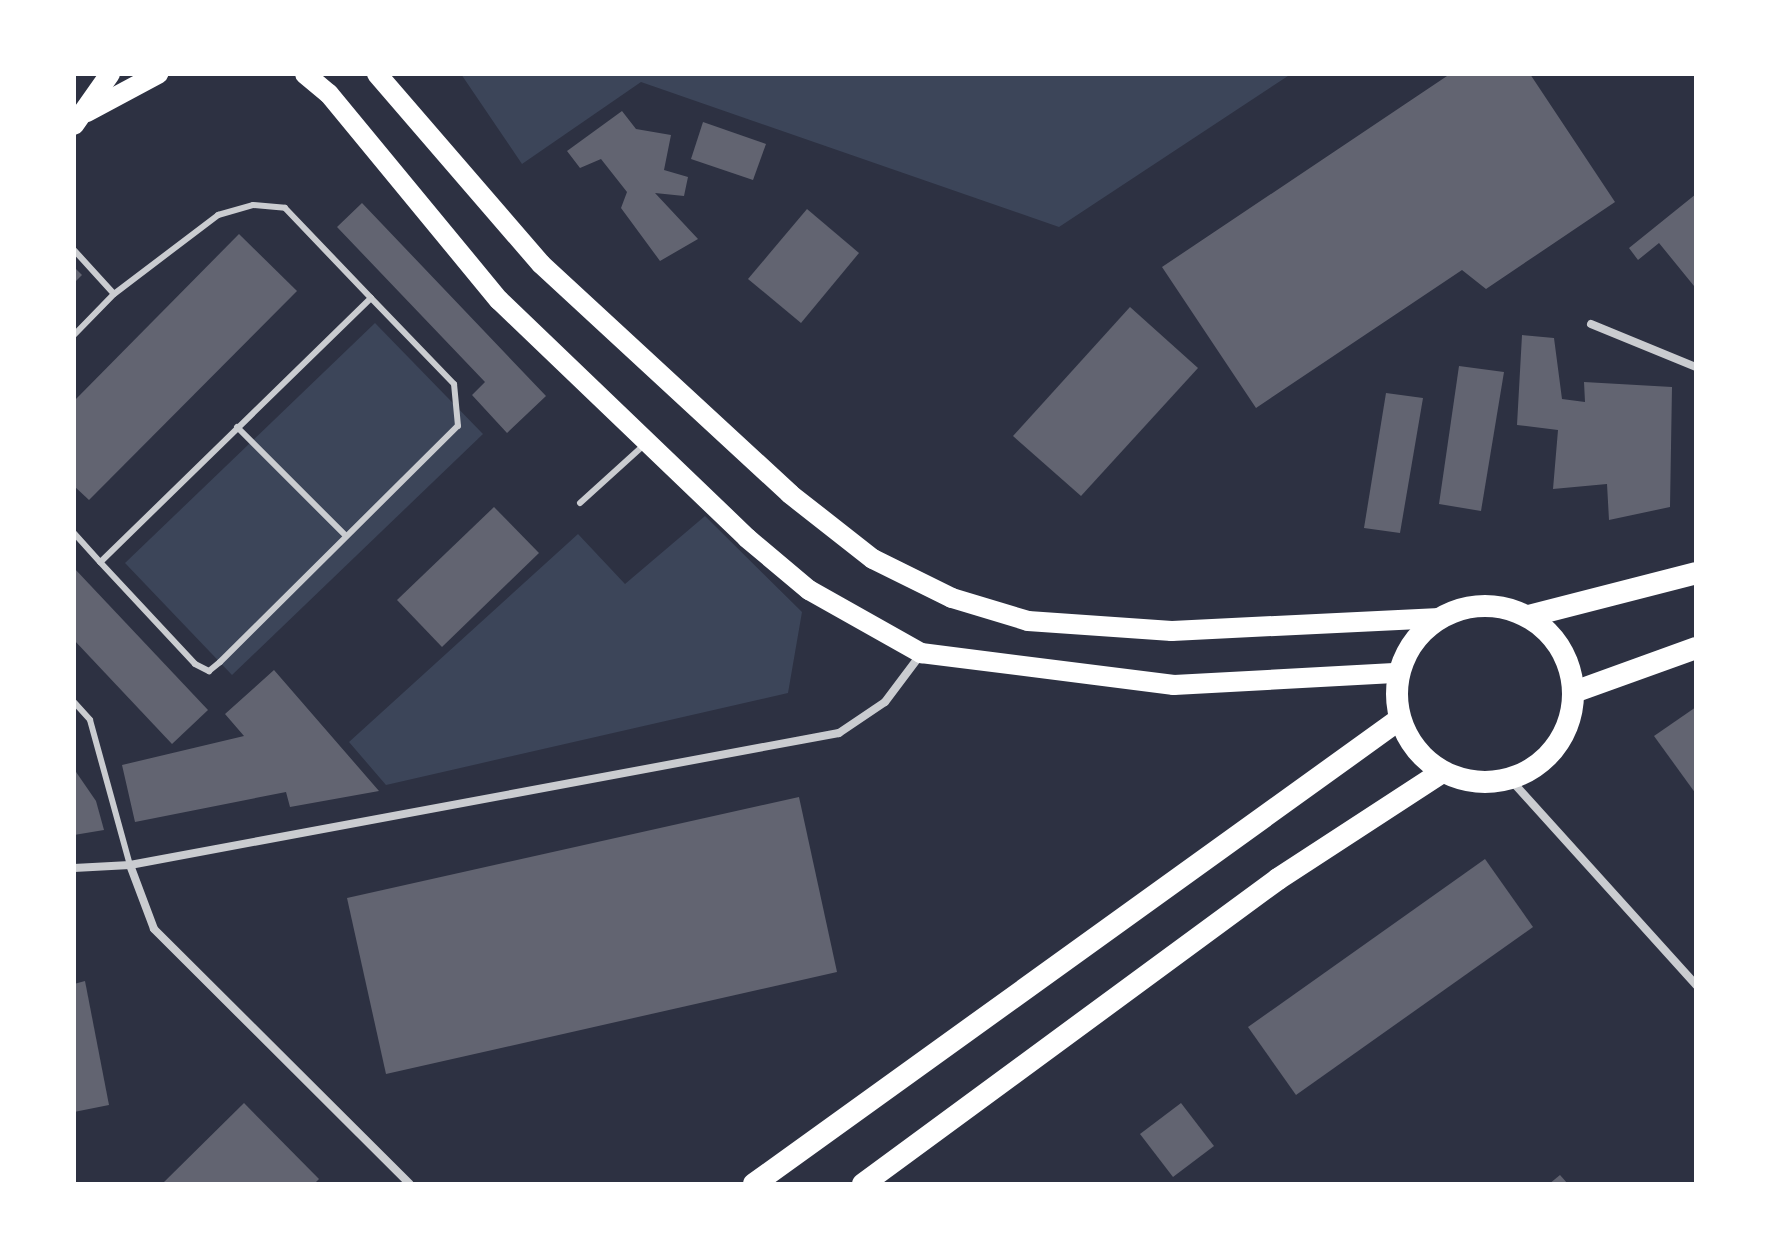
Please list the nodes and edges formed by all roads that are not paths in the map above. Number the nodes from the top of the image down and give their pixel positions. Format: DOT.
graph roads {
  1 [pos="110,74"];
  2 [pos="158,74"];
  3 [pos="305,74"];
  4 [pos="377,74"];
  5 [pos="80,118"];
  6 [pos="74,250"];
  7 [pos="114,294"];
  8 [pos="371,298"];
  9 [pos="1591,324"];
  10 [pos="74,335"];
  11 [pos="1696,367"];
  12 [pos="237,427"];
  13 [pos="647,443"];
  14 [pos="580,503"];
  15 [pos="74,533"];
  16 [pos="345,535"];
  17 [pos="100,562"];
  18 [pos="1696,573"];
  19 [pos="1529,616"];
  20 [pos="1440,618"];
  21 [pos="1696,648"];
  22 [pos="921,653"];
  23 [pos="1399,673"];
  24 [pos="1574,692"];
  25 [pos="74,702"];
  26 [pos="1400,719"];
  27 [pos="1442,772"];
  28 [pos="1510,779"];
  29 [pos="130,865"];
  30 [pos="74,868"];
  31 [pos="1696,985"];
  32 [pos="410,1184"];
  33 [pos="754,1184"];
  34 [pos="863,1184"];
  1 -- 5 [label="main road"];
  2 -- 5 [label="main road"];
  3 -- 13 [label="main road"];
  4 -- 20 [label="main road"];
  6 -- 7 [label="lane"];
  7 -- 8 [label="lane"];
  7 -- 10 [label="lane"];
  8 -- 12 [label="lane"];
  8 -- 16 [label="lane"];
  9 -- 11 [label="street"];
  12 -- 16 [label="lane"];
  12 -- 17 [label="lane"];
  13 -- 14 [label="lane"];
  13 -- 22 [label="main road"];
  15 -- 17 [label="lane"];
  16 -- 17 [label="lane"];
  18 -- 19 [label="highway"];
  19 -- 20 [label="highway"];
  19 -- 24 [label="highway"];
  20 -- 23 [label="highway"];
  21 -- 24 [label="highway"];
  22 -- 23 [label="main road"];
  22 -- 29 [label="street"];
  23 -- 26 [label="highway"];
  24 -- 28 [label="highway"];
  25 -- 29 [label="lane"];
  26 -- 27 [label="highway"];
  26 -- 33 [label="highway"];
  27 -- 28 [label="highway"];
  27 -- 34 [label="highway"];
  28 -- 31 [label="street"];
  29 -- 30 [label="street"];
  29 -- 32 [label="street"];
}
